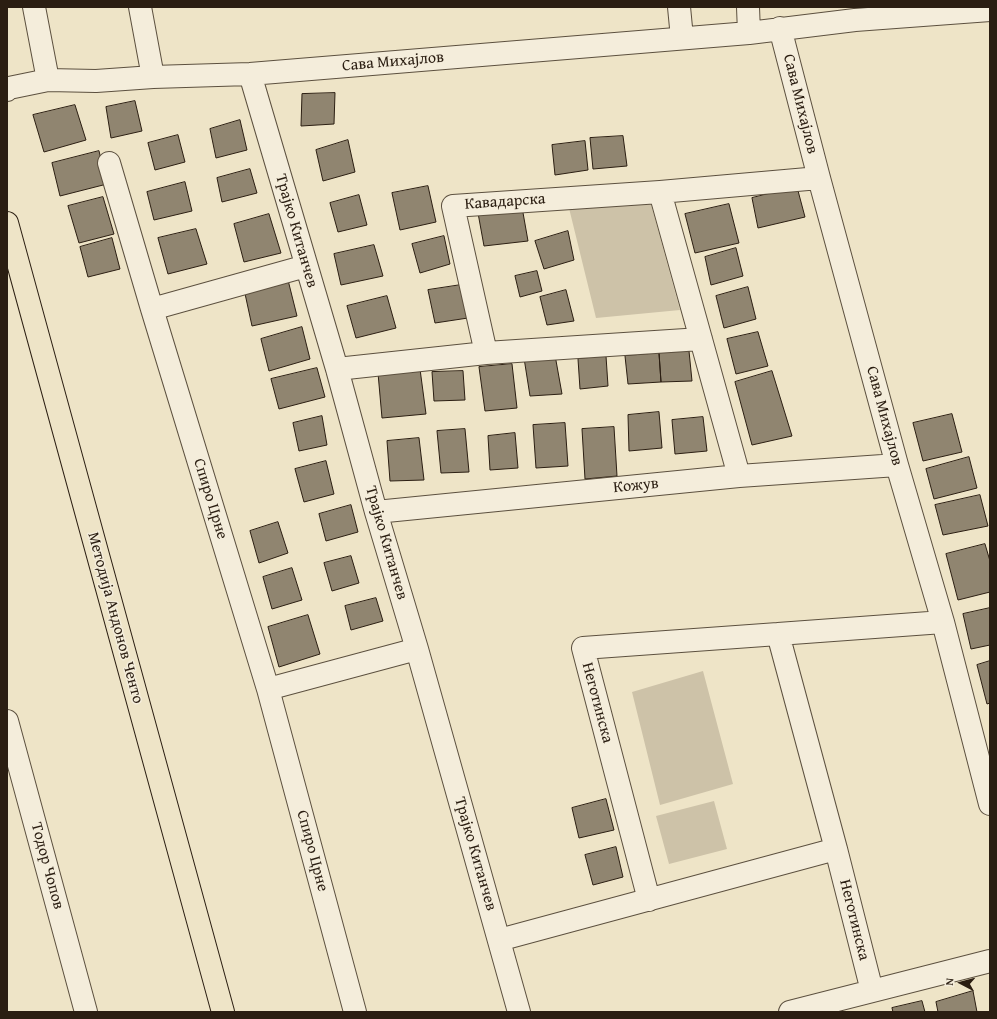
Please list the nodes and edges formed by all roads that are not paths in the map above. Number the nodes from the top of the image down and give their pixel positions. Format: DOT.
graph roads {
  1 [pos="34,7"];
  2 [pos="140,7"];
  3 [pos="679,7"];
  4 [pos="748,7"];
  5 [pos="988,13"];
  6 [pos="853,14"];
  7 [pos="780,28"];
  8 [pos="749,33"];
  9 [pos="682,38"];
  10 [pos="250,74"];
  11 [pos="153,77"];
  12 [pos="48,80"];
  13 [pos="8,85"];
  14 [pos="109,163"];
  15 [pos="819,178"];
  16 [pos="660,192"];
  17 [pos="7,223"];
  18 [pos="306,266"];
  19 [pos="152,309"];
  20 [pos="702,340"];
  21 [pos="486,353"];
  22 [pos="337,369"];
  23 [pos="897,465"];
  24 [pos="739,476"];
  25 [pos="376,512"];
  26 [pos="943,622"];
  27 [pos="778,634"];
  28 [pos="417,649"];
  29 [pos="268,689"];
  30 [pos="7,721"];
  31 [pos="990,804"];
  32 [pos="836,849"];
  33 [pos="649,900"];
  34 [pos="499,940"];
  35 [pos="990,961"];
  36 [pos="872,991"];
  37 [pos="86,1012"];
  38 [pos="223,1012"];
  39 [pos="355,1012"];
  40 [pos="519,1012"];
  41 [pos="790,1012"];
  1 -- 12 [label="street"];
  2 -- 11 [label="street"];
  3 -- 9 [label="street"];
  4 -- 8 [label="street"];
  5 -- 6 [label="street, Сава Михајлов"];
  6 -- 7 [label="street, Сава Михајлов"];
  7 -- 8 [label="street, Сава Михајлов"];
  7 -- 15 [label="street, Сава Михајлов"];
  8 -- 9 [label="street, Сава Михајлов"];
  9 -- 10 [label="street, Сава Михајлов"];
  10 -- 11 [label="street, Сава Михајлов"];
  10 -- 18 [label="street, Трајко Китанчев"];
  11 -- 12 [label="street, Сава Михајлов"];
  12 -- 13 [label="street, Сава Михајлов"];
  14 -- 19 [label="street, Спиро Црне"];
  15 -- 16 [label="street, Кавадарска"];
  15 -- 23 [label="street, Сава Михајлов"];
  16 -- 20 [label="street"];
  16 -- 21 [label="street, Кавадарска"];
  17 -- 38 [label="main road, Методија Андонов Ченто"];
  18 -- 19 [label="street"];
  18 -- 22 [label="street, Трајко Китанчев"];
  19 -- 29 [label="street, Спиро Црне"];
  20 -- 21 [label="street"];
  20 -- 24 [label="street"];
  21 -- 22 [label="street"];
  22 -- 25 [label="street, Трајко Китанчев"];
  23 -- 24 [label="street, Кожув"];
  23 -- 26 [label="street, Сава Михајлов"];
  24 -- 25 [label="street, Кожув"];
  25 -- 28 [label="street, Трајко Китанчев"];
  26 -- 27 [label="street, Неготинска"];
  26 -- 31 [label="street, Сава Михајлов"];
  27 -- 32 [label="street, Неготинска"];
  27 -- 33 [label="street, Неготинска"];
  28 -- 29 [label="street"];
  28 -- 34 [label="street, Трајко Китанчев"];
  29 -- 39 [label="street, Спиро Црне"];
  30 -- 37 [label="street, Тодор Чопов"];
  32 -- 33 [label="street"];
  32 -- 36 [label="street, Неготинска"];
  33 -- 34 [label="street"];
  34 -- 40 [label="street, Трајко Китанчев"];
  35 -- 36 [label="street"];
  36 -- 41 [label="street"];
}
